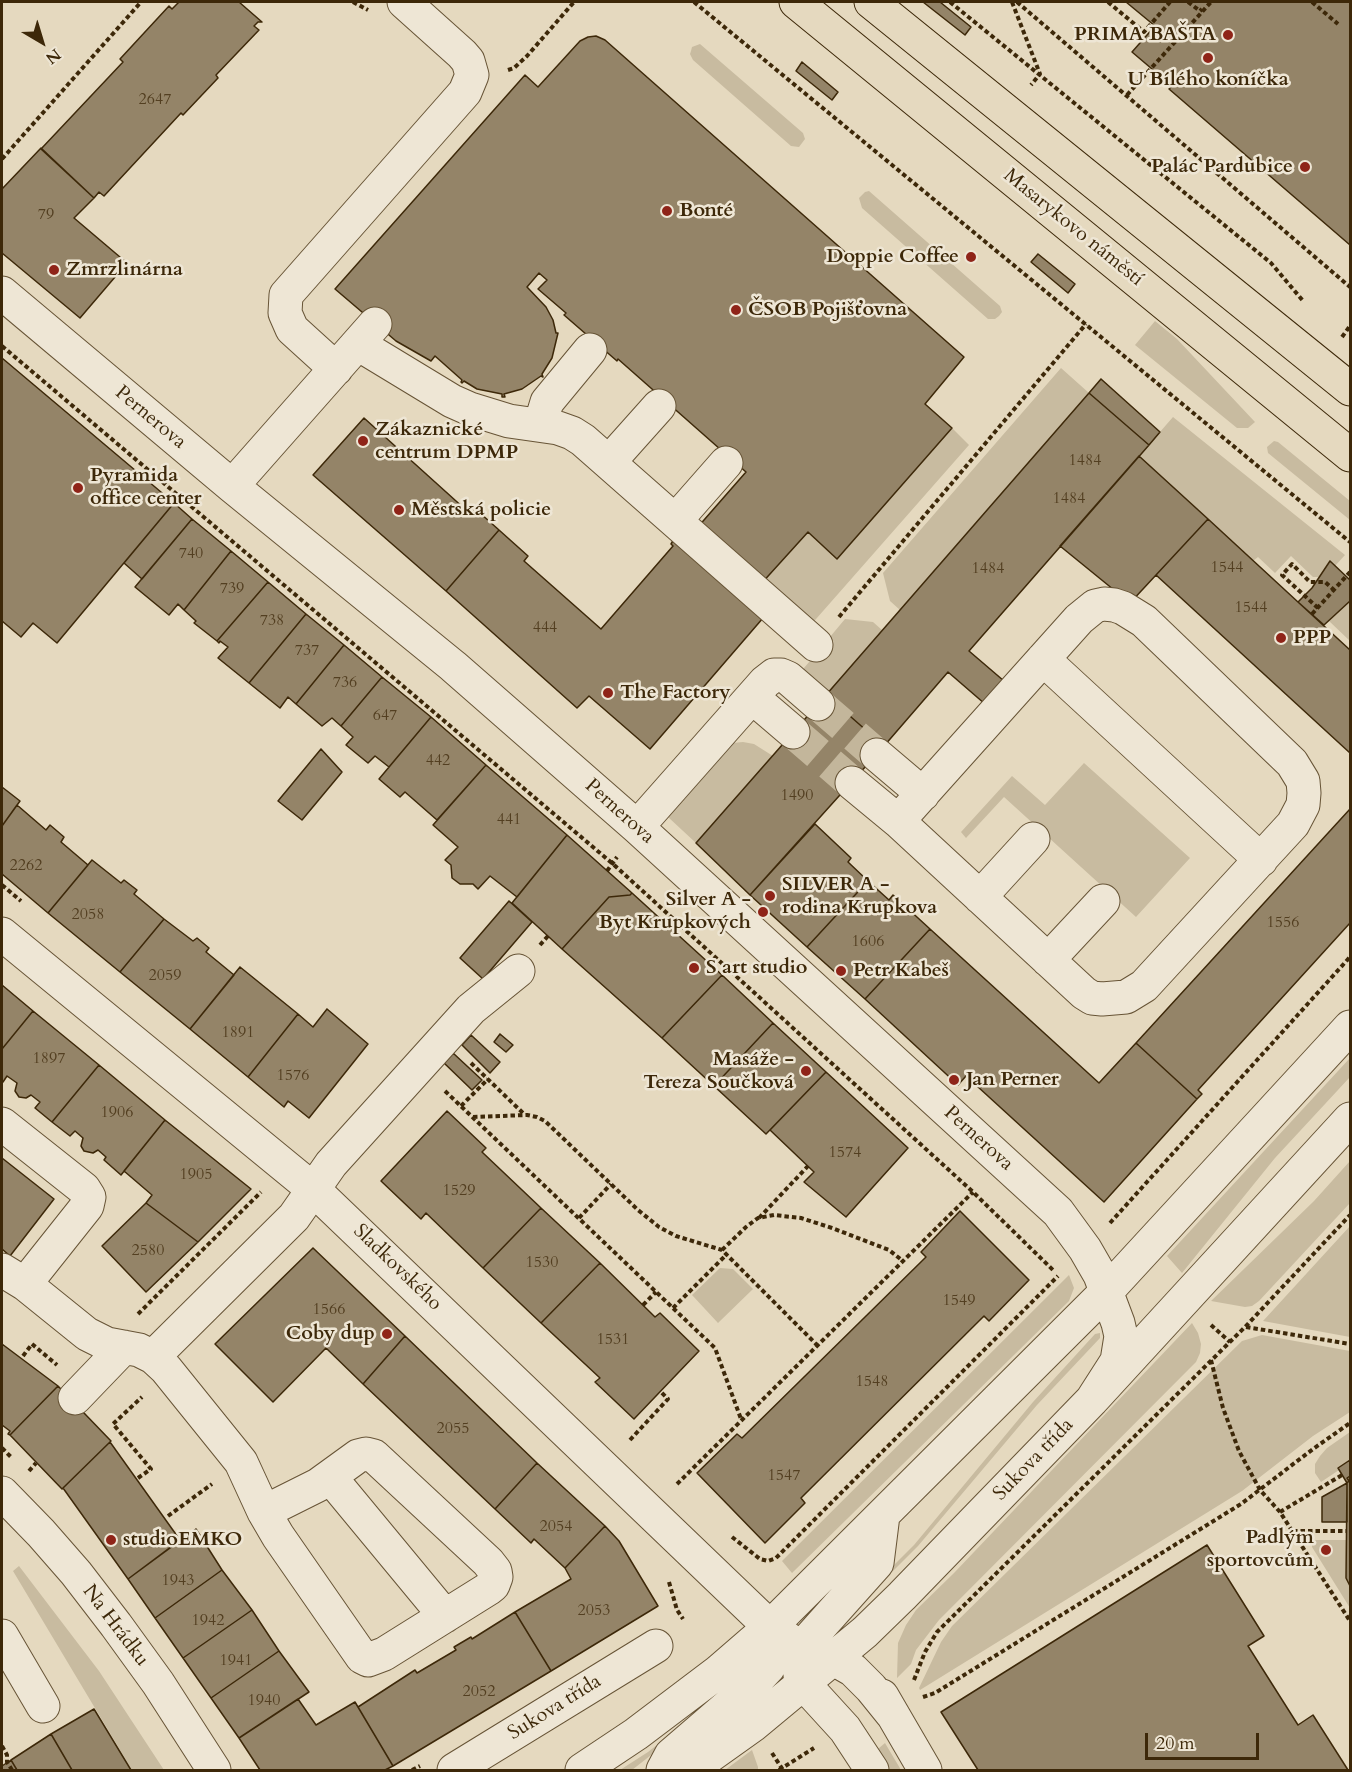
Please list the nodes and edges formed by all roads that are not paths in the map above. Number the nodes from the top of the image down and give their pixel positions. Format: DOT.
graph roads {
  1 [pos="404,2"];
  2 [pos="796,2"];
  3 [pos="871,2"];
  4 [pos="2,293"];
  5 [pos="590,351"];
  6 [pos="336,369"];
  7 [pos="1350,389"];
  8 [pos="659,406"];
  9 [pos="540,425"];
  10 [pos="1350,455"];
  11 [pos="609,462"];
  12 [pos="726,462"];
  13 [pos="232,486"];
  14 [pos="675,520"];
  15 [pos="816,645"];
  16 [pos="1043,659"];
  17 [pos="752,697"];
  18 [pos="818,704"];
  19 [pos="793,732"];
  20 [pos="877,755"];
  21 [pos="852,783"];
  22 [pos="923,794"];
  23 [pos="898,822"];
  24 [pos="637,827"];
  25 [pos="1033,839"];
  26 [pos="1261,860"];
  27 [pos="980,897"];
  28 [pos="1103,901"];
  29 [pos="2,934"];
  30 [pos="1048,960"];
  31 [pos="518,971"];
  32 [pos="1350,1027"];
  33 [pos="1350,1119"];
  34 [pos="2,1124"];
  35 [pos="314,1190"];
  36 [pos="13,1277"];
  37 [pos="1107,1291"];
  38 [pos="128,1349"];
  39 [pos="79,1393"];
  40 [pos="1092,1400"];
  41 [pos="330,1477"];
  42 [pos="7,1508"];
  43 [pos="264,1512"];
  44 [pos="884,1515"];
  45 [pos="902,1596"];
  46 [pos="445,1616"];
  47 [pos="770,1627"];
  48 [pos="2,1636"];
  49 [pos="656,1646"];
  50 [pos="818,1653"];
  51 [pos="803,1683"];
  52 [pos="43,1706"];
  53 [pos="904,1707"];
  54 [pos="214,1770"];
  55 [pos="454,1770"];
  56 [pos="582,1770"];
  57 [pos="663,1770"];
  58 [pos="690,1770"];
  59 [pos="872,1770"];
  60 [pos="925,1770"];
  1 -- 6 [label="street"];
  2 -- 10 [label="main road, Masarykovo náměstí"];
  3 -- 7 [label="main road"];
  4 -- 13 [label="street, Pernerova"];
  5 -- 9 [label="street"];
  6 -- 9 [label="street"];
  6 -- 13 [label="street"];
  8 -- 11 [label="street"];
  9 -- 11 [label="street"];
  11 -- 14 [label="street"];
  12 -- 14 [label="street"];
  13 -- 24 [label="street, Pernerova"];
  14 -- 15 [label="street"];
  16 -- 22 [label="street"];
  16 -- 26 [label="street"];
  16 -- 26 [label="street"];
  17 -- 18 [label="street"];
  17 -- 19 [label="street"];
  17 -- 24 [label="street"];
  20 -- 22 [label="street"];
  21 -- 23 [label="street"];
  22 -- 23 [label="street"];
  23 -- 27 [label="street"];
  24 -- 37 [label="street, Pernerova"];
  25 -- 27 [label="street"];
  26 -- 30 [label="street"];
  27 -- 30 [label="street"];
  28 -- 30 [label="street"];
  29 -- 35 [label="street, Sladkovského"];
  31 -- 35 [label="street"];
  32 -- 37 [label="street"];
  33 -- 40 [label="street, Sukova třída"];
  34 -- 36 [label="street"];
  35 -- 38 [label="street"];
  35 -- 47 [label="street, Sladkovského"];
  36 -- 38 [label="street"];
  37 -- 40 [label="street, Pernerova"];
  37 -- 44 [label="street"];
  38 -- 39 [label="street"];
  38 -- 43 [label="street"];
  40 -- 45 [label="street, Sukova třída"];
  41 -- 43 [label="street"];
  41 -- 46 [label="street"];
  41 -- 46 [label="street"];
  42 -- 54 [label="street, Na Hrádku"];
  43 -- 46 [label="street"];
  44 -- 47 [label="street"];
  44 -- 50 [label="street"];
  45 -- 50 [label="street, Sukova třída"];
  45 -- 53 [label="street"];
  47 -- 50 [label="street, Sladkovského"];
  47 -- 56 [label="street"];
  47 -- 57 [label="street"];
  48 -- 52 [label="street"];
  49 -- 55 [label="street, Sukova třída"];
  50 -- 51 [label="street"];
  50 -- 53 [label="street, Sladkovského"];
  51 -- 58 [label="street"];
  51 -- 59 [label="street"];
  53 -- 60 [label="street"];
}
